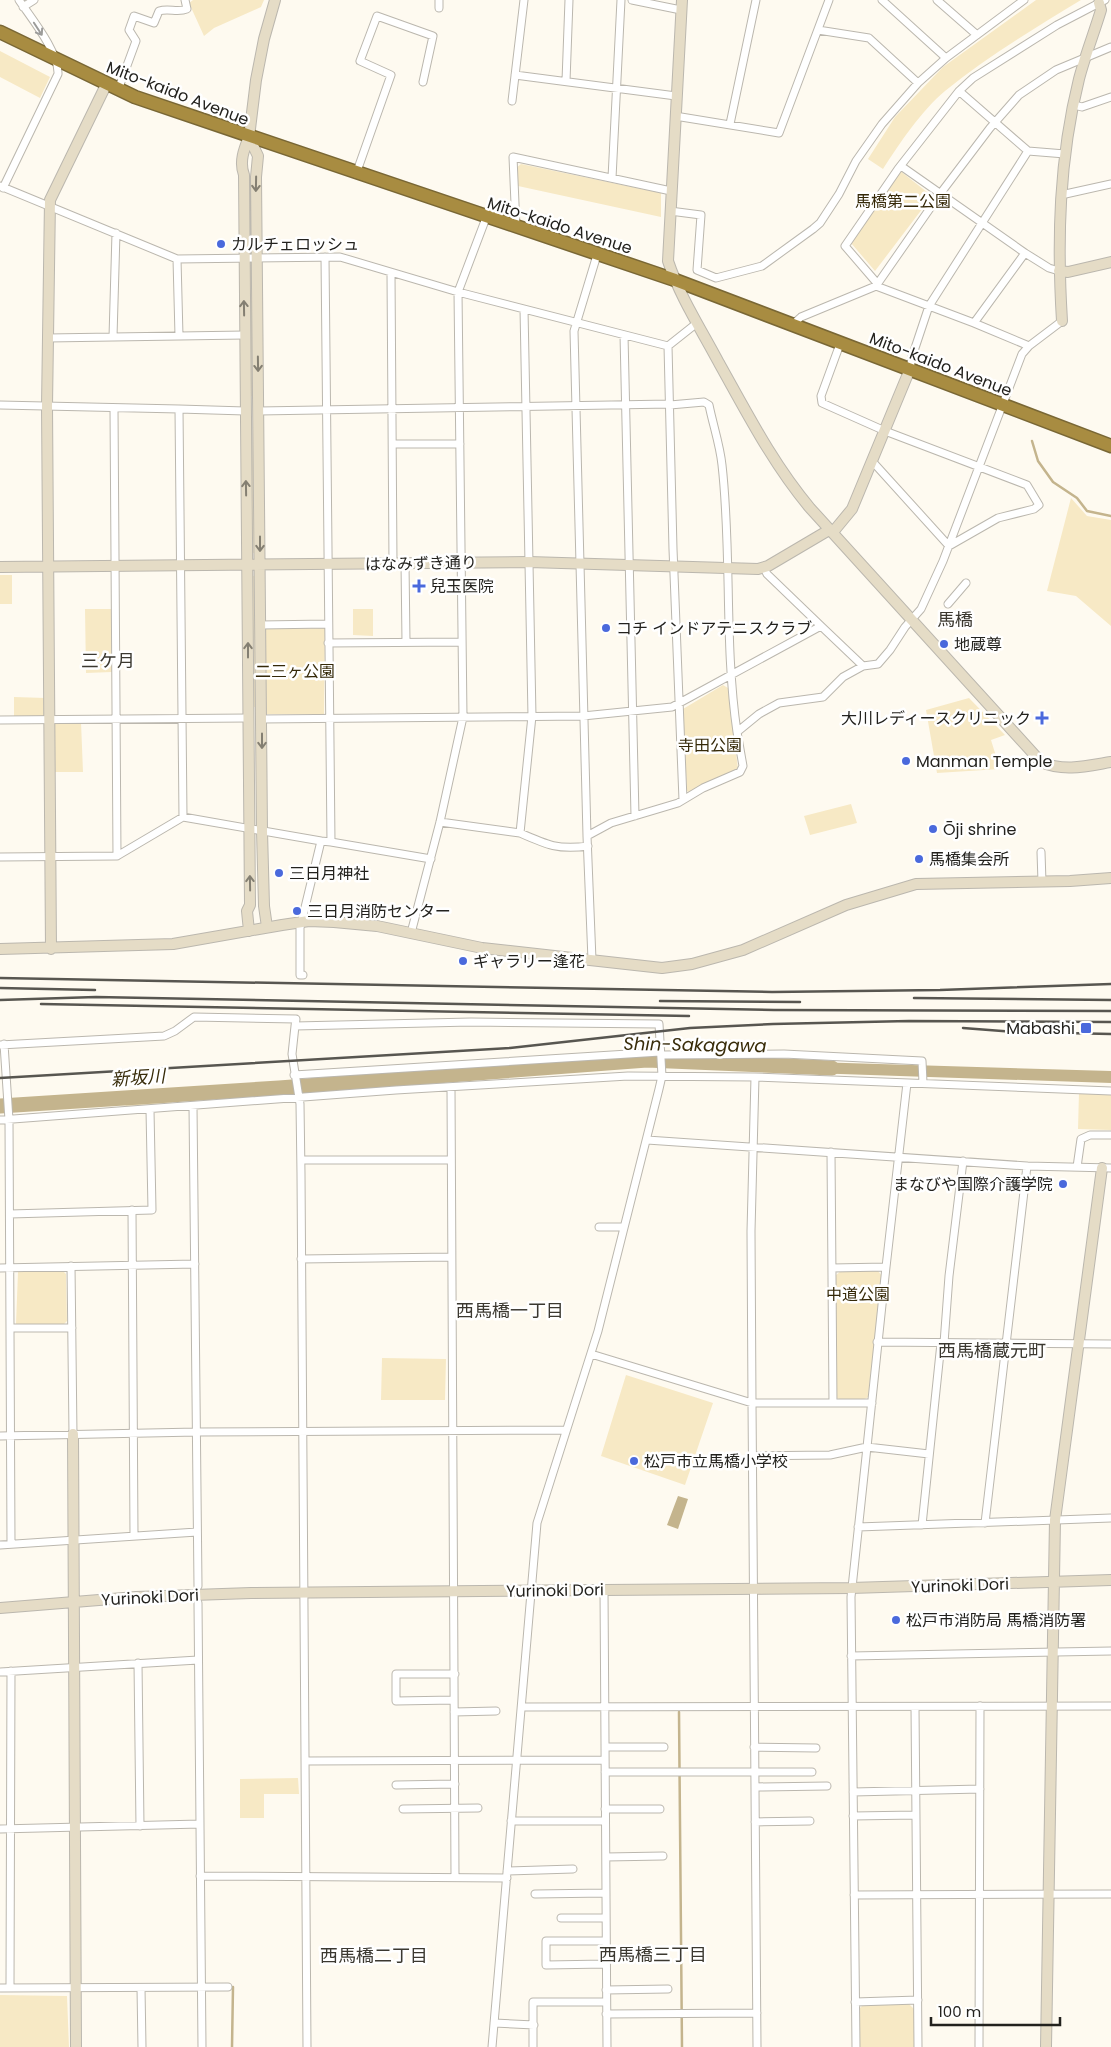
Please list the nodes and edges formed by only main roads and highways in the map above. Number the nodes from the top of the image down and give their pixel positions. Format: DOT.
graph roads {
  1 [pos="0,32"];
  2 [pos="1111,446"];
  1 -- 2 [label="highway, Mito-kaido Avenue"];
}
